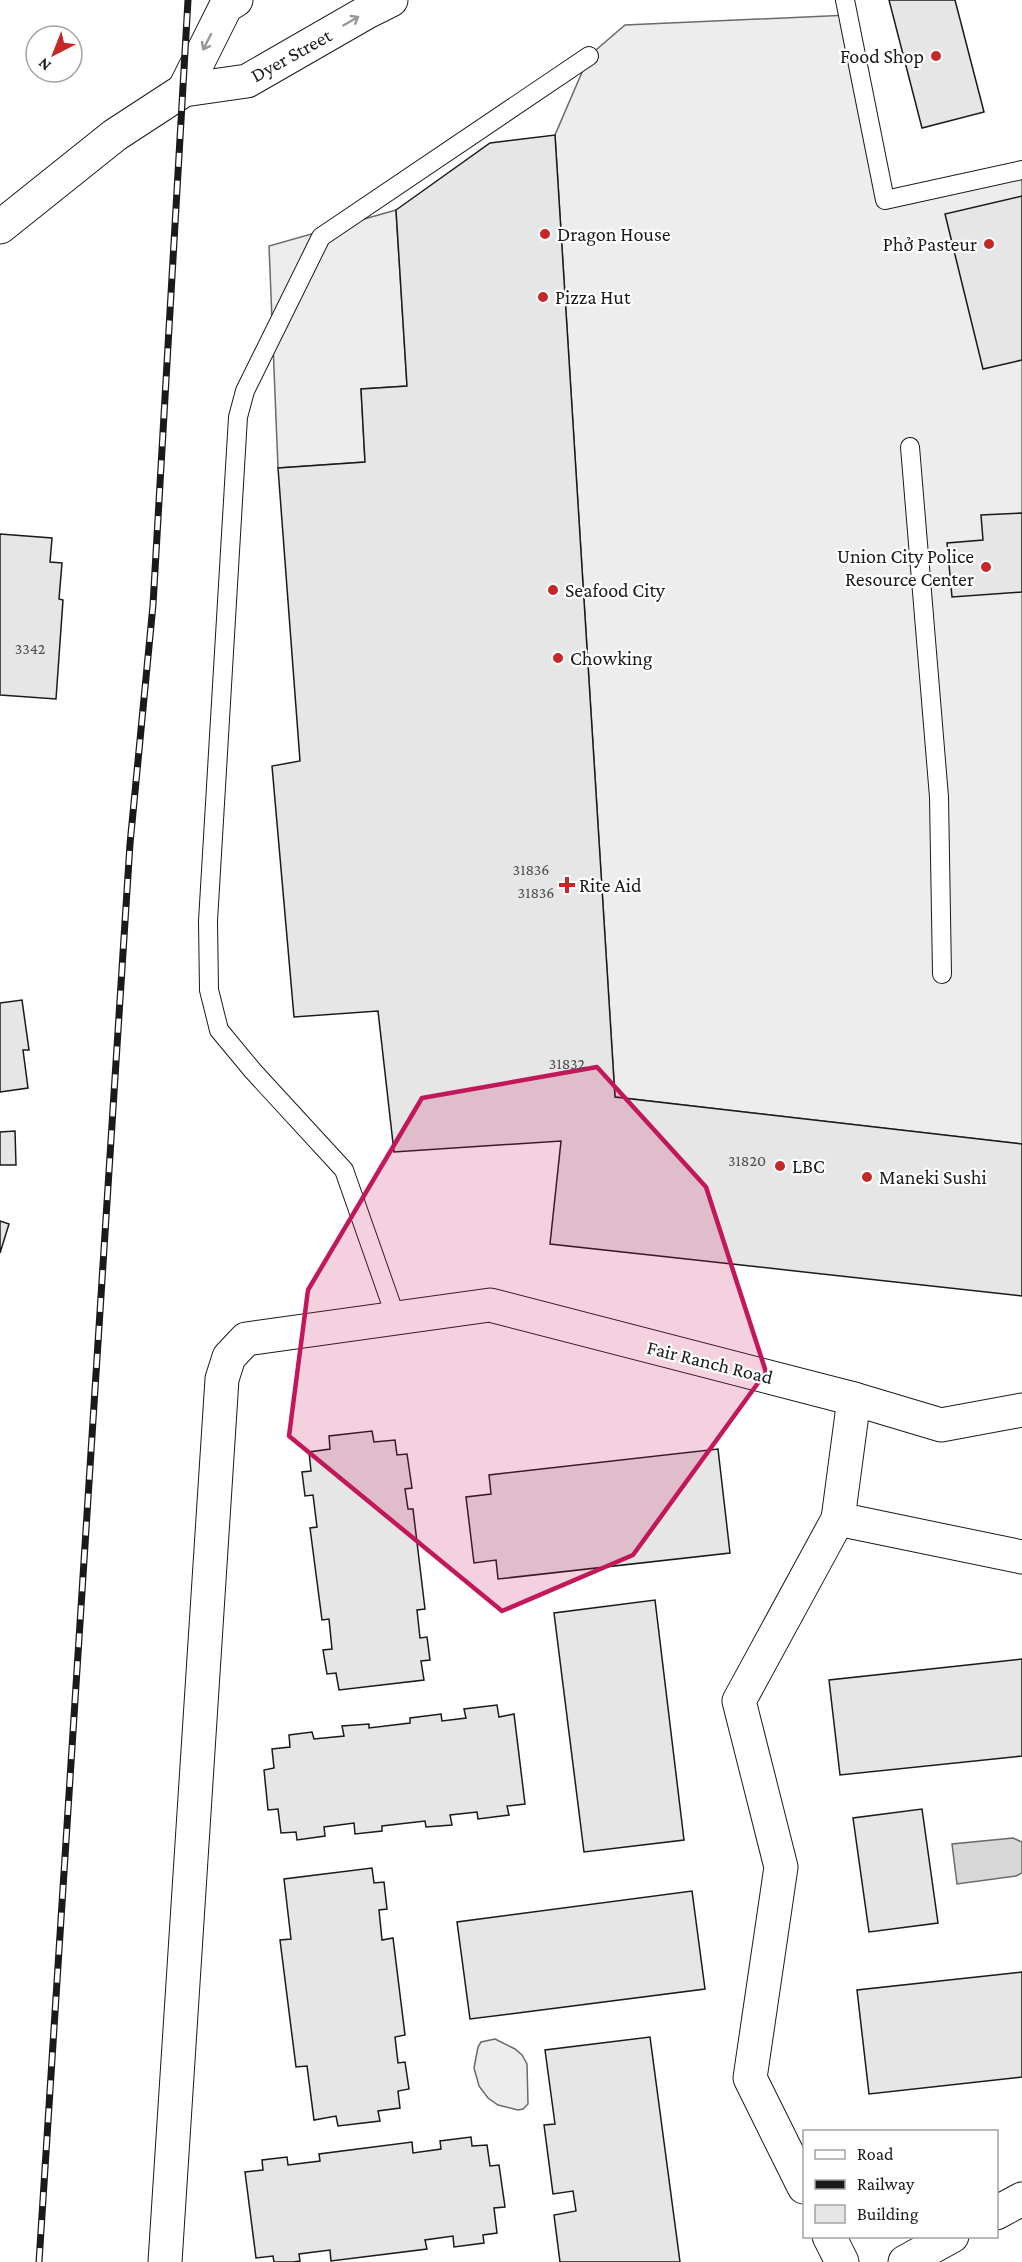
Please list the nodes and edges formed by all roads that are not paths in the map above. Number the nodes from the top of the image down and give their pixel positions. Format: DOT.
graph roads {
  1 [pos="236,0"];
  2 [pos="391,0"];
  3 [pos="844,0"];
  4 [pos="589,56"];
  5 [pos="184,90"];
  6 [pos="1022,170"];
  7 [pos="0,226"];
  8 [pos="910,447"];
  9 [pos="942,974"];
  10 [pos="396,1318"];
  11 [pos="854,1399"];
  12 [pos="1022,1410"];
  13 [pos="838,1520"];
  14 [pos="1022,1557"];
  15 [pos="803,2185"];
  16 [pos="1022,2199"];
  17 [pos="998,2212"];
  18 [pos="830,2238"];
  19 [pos="948,2238"];
  20 [pos="165,2262"];
  21 [pos="842,2262"];
  22 [pos="905,2262"];
  1 -- 5 [label="street, one-way"];
  5 -- 2 [label="street, Dyer Street, one-way"];
  3 -- 6 [label="lane"];
  4 -- 10 [label="lane"];
  5 -- 7 [label="street, Dyer Street"];
  8 -- 9 [label="lane"];
  10 -- 11 [label="street, Fair Ranch Road"];
  10 -- 20 [label="street, Fair Ranch Road"];
  11 -- 12 [label="street, Fair Ranch Road"];
  11 -- 13 [label="street"];
  13 -- 14 [label="street"];
  13 -- 15 [label="street"];
  16 -- 17 [label="street"];
  18 -- 21 [label="street"];
  19 -- 22 [label="street"];
}
